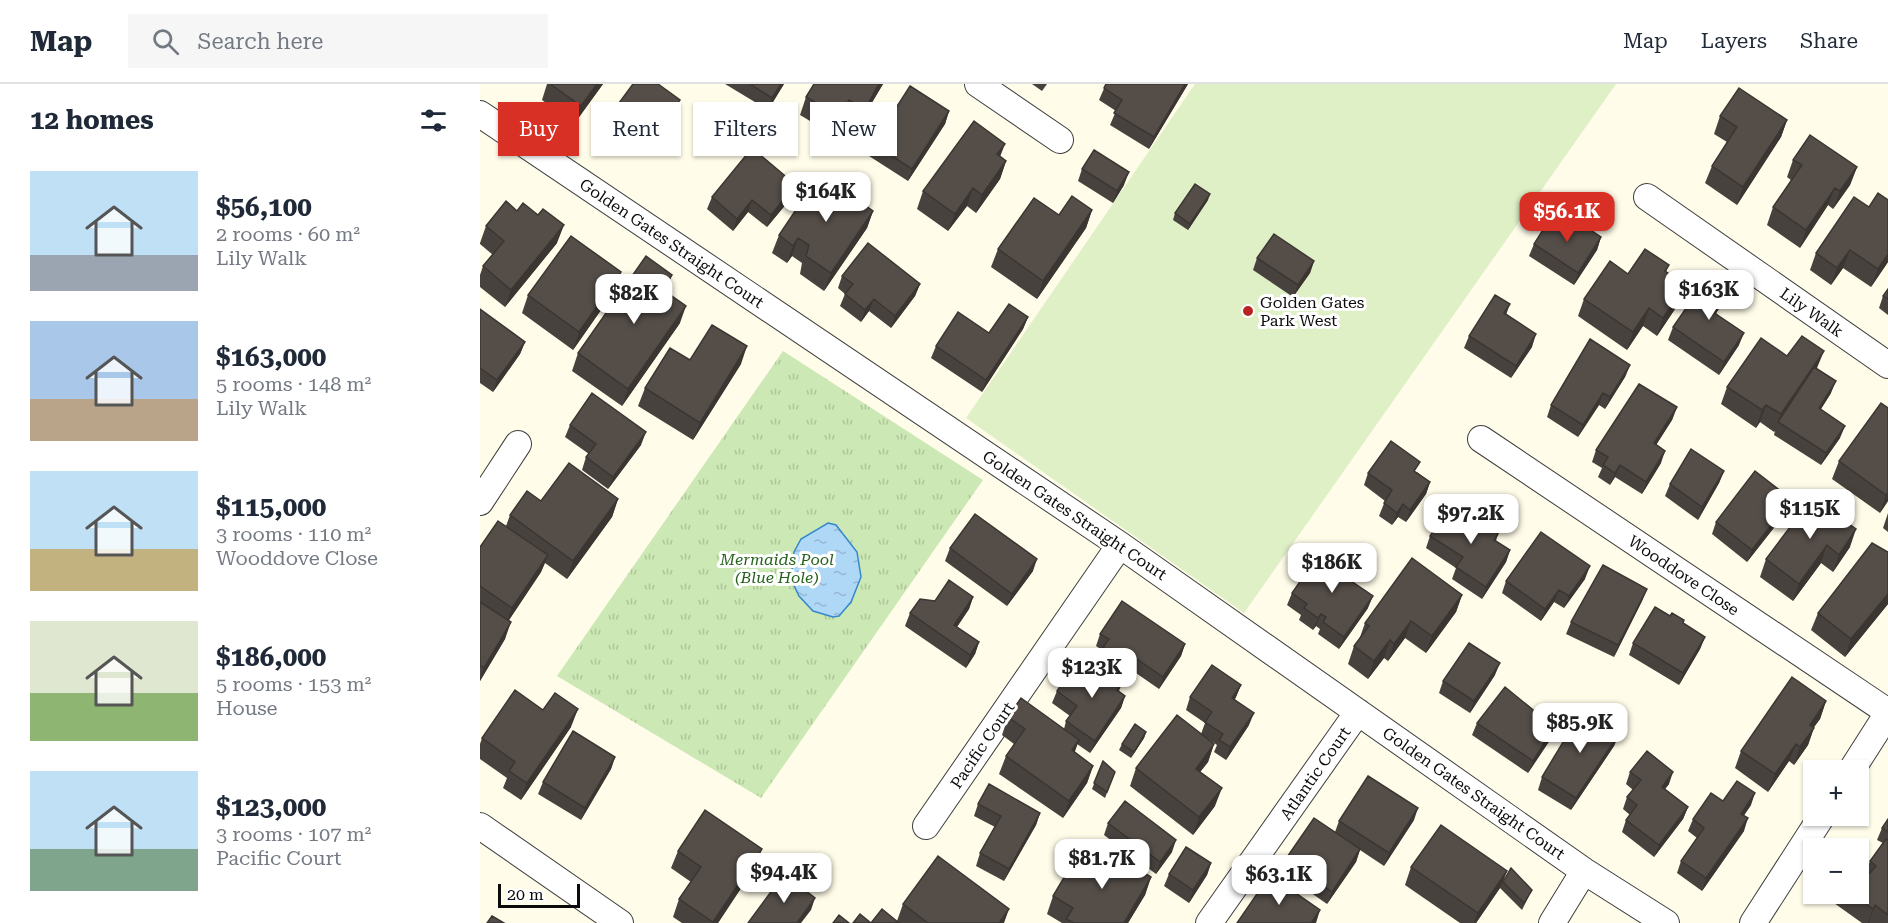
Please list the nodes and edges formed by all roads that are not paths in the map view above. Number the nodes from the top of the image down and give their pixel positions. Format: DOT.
graph roads {
  1 [pos="978,84"];
  2 [pos="480,114"];
  3 [pos="1060,140"];
  4 [pos="1647,197"];
  5 [pos="1888,365"];
  6 [pos="1481,439"];
  7 [pos="518,444"];
  8 [pos="480,502"];
  9 [pos="1120,544"];
  10 [pos="1358,712"];
  11 [pos="1888,712"];
  12 [pos="1858,760"];
  13 [pos="480,826"];
  14 [pos="926,826"];
  15 [pos="1816,826"];
  16 [pos="1584,871"];
  17 [pos="620,923"];
  18 [pos="1209,923"];
  19 [pos="1552,923"];
  20 [pos="1666,923"];
  21 [pos="1754,923"];
  1 -- 3 [label="street"];
  2 -- 9 [label="street, Golden Gates Straight Court"];
  4 -- 5 [label="street, Lily Walk"];
  6 -- 11 [label="street, Wooddove Close"];
  7 -- 8 [label="street"];
  9 -- 10 [label="street, Golden Gates Straight Court"];
  9 -- 14 [label="street, Pacific Court"];
  10 -- 16 [label="street, Golden Gates Straight Court"];
  10 -- 18 [label="street, Atlantic Court"];
  11 -- 12 [label="street"];
  13 -- 17 [label="street"];
  15 -- 21 [label="street"];
  16 -- 19 [label="street"];
  16 -- 20 [label="street, Golden Gates Straight Court"];
}
